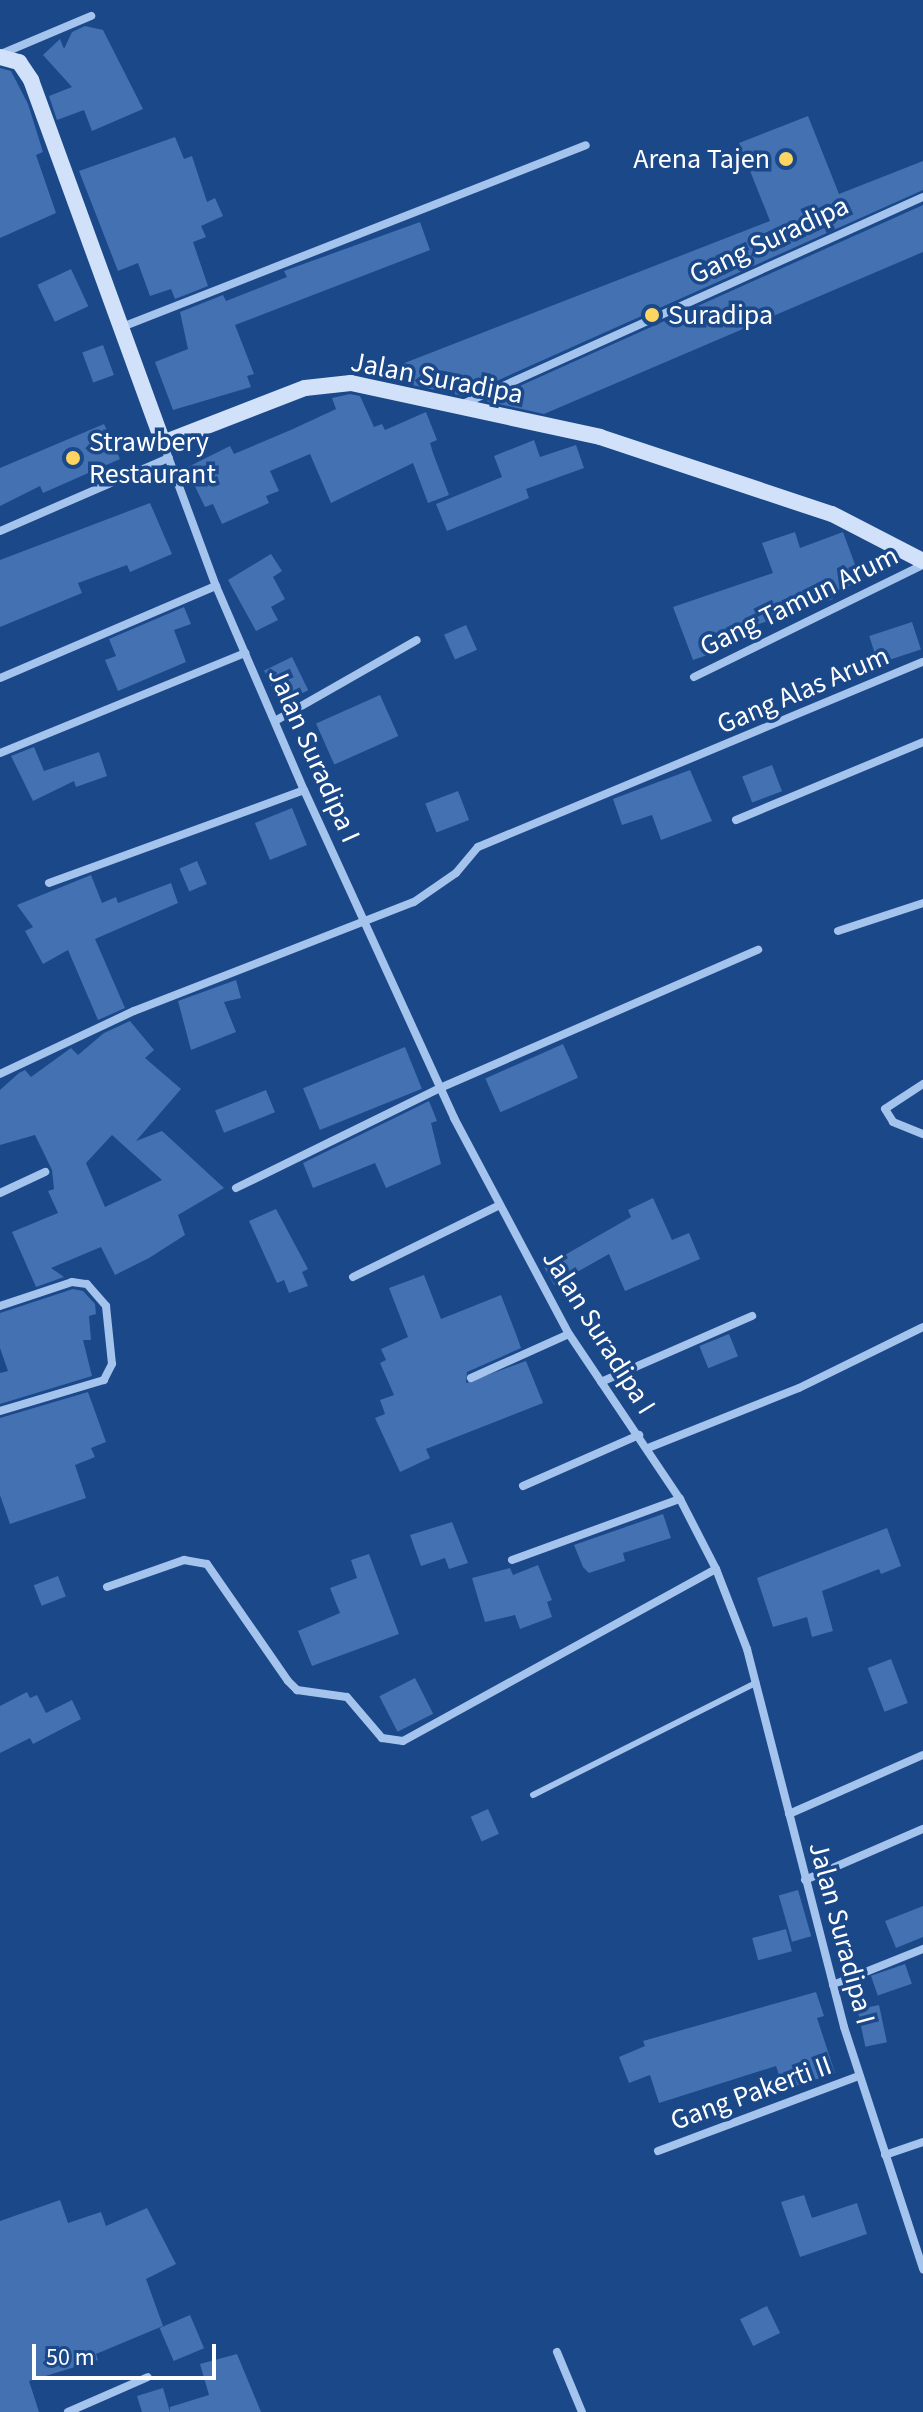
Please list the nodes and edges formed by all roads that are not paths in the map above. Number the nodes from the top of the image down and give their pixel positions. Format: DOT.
graph roads {
  1 [pos="91,16"];
  2 [pos="0,56"];
  3 [pos="586,145"];
  4 [pos="923,197"];
  5 [pos="122,327"];
  6 [pos="459,406"];
  7 [pos="166,451"];
  8 [pos="0,531"];
  9 [pos="923,563"];
  10 [pos="216,586"];
  11 [pos="417,640"];
  12 [pos="245,653"];
  13 [pos="923,662"];
  14 [pos="694,677"];
  15 [pos="0,678"];
  16 [pos="275,721"];
  17 [pos="923,742"];
  18 [pos="0,753"];
  19 [pos="304,790"];
  20 [pos="736,820"];
  21 [pos="49,883"];
  22 [pos="923,903"];
  23 [pos="364,924"];
  24 [pos="838,931"];
  25 [pos="758,950"];
  26 [pos="0,1074"];
  27 [pos="923,1084"];
  28 [pos="440,1088"];
  29 [pos="923,1134"];
  30 [pos="45,1172"];
  31 [pos="236,1188"];
  32 [pos="0,1193"];
  33 [pos="498,1206"];
  34 [pos="353,1277"];
  35 [pos="2,1305"];
  36 [pos="752,1316"];
  37 [pos="923,1327"];
  38 [pos="569,1334"];
  39 [pos="471,1378"];
  40 [pos="601,1382"];
  41 [pos="0,1411"];
  42 [pos="639,1435"];
  43 [pos="648,1448"];
  44 [pos="523,1486"];
  45 [pos="680,1499"];
  46 [pos="512,1560"];
  47 [pos="716,1569"];
  48 [pos="107,1587"];
  49 [pos="756,1683"];
  50 [pos="923,1755"];
  51 [pos="533,1795"];
  52 [pos="789,1814"];
  53 [pos="923,1829"];
  54 [pos="805,1880"];
  55 [pos="923,1949"];
  56 [pos="833,1985"];
  57 [pos="859,2076"];
  58 [pos="923,2142"];
  59 [pos="658,2151"];
  60 [pos="885,2155"];
  61 [pos="923,2269"];
  62 [pos="557,2352"];
  63 [pos="148,2377"];
  64 [pos="68,2412"];
  65 [pos="582,2412"];
  1 -- 2 [label="street"];
  2 -- 5 [label="street"];
  3 -- 5 [label="street"];
  4 -- 6 [label="street, Gang Suradipa"];
  5 -- 7 [label="street"];
  6 -- 7 [label="street, Jalan Suradipa"];
  6 -- 9 [label="street, Jalan Suradipa"];
  7 -- 8 [label="street"];
  7 -- 10 [label="street, Jalan Suradipa I"];
  9 -- 14 [label="street, Gang Tamun Arum"];
  10 -- 12 [label="street, Jalan Suradipa I"];
  10 -- 15 [label="street"];
  11 -- 16 [label="street"];
  12 -- 16 [label="street, Jalan Suradipa I"];
  12 -- 18 [label="street"];
  13 -- 23 [label="street, Gang Alas Arum"];
  16 -- 19 [label="street, Jalan Suradipa I"];
  17 -- 20 [label="street"];
  19 -- 21 [label="street"];
  19 -- 23 [label="street, Jalan Suradipa I"];
  22 -- 24 [label="street"];
  23 -- 26 [label="street, Gang Alas Arum"];
  23 -- 28 [label="street, Jalan Suradipa I"];
  25 -- 28 [label="street"];
  27 -- 29 [label="street"];
  28 -- 31 [label="street"];
  28 -- 33 [label="street, Jalan Suradipa I"];
  30 -- 32 [label="street"];
  33 -- 34 [label="street"];
  33 -- 38 [label="street, Jalan Suradipa I"];
  35 -- 41 [label="street"];
  36 -- 40 [label="street"];
  37 -- 43 [label="street"];
  38 -- 39 [label="street"];
  38 -- 40 [label="street, Jalan Suradipa I"];
  40 -- 42 [label="street, Jalan Suradipa I"];
  42 -- 43 [label="street, Jalan Suradipa I"];
  42 -- 44 [label="street"];
  43 -- 45 [label="street, Jalan Suradipa I"];
  45 -- 46 [label="street"];
  45 -- 47 [label="street, Jalan Suradipa I"];
  47 -- 48 [label="street"];
  47 -- 49 [label="street, Jalan Suradipa I"];
  49 -- 51 [label="lane"];
  49 -- 52 [label="street, Jalan Suradipa I"];
  50 -- 52 [label="street"];
  52 -- 54 [label="street, Jalan Suradipa I"];
  53 -- 54 [label="street"];
  54 -- 56 [label="street, Jalan Suradipa I"];
  55 -- 56 [label="street"];
  56 -- 57 [label="street, Jalan Suradipa I"];
  57 -- 59 [label="street, Gang Pakerti II"];
  57 -- 60 [label="street, Jalan Suradipa I"];
  58 -- 60 [label="street"];
  60 -- 61 [label="street, Jalan Suradipa I"];
  62 -- 65 [label="street"];
  63 -- 64 [label="street"];
}
